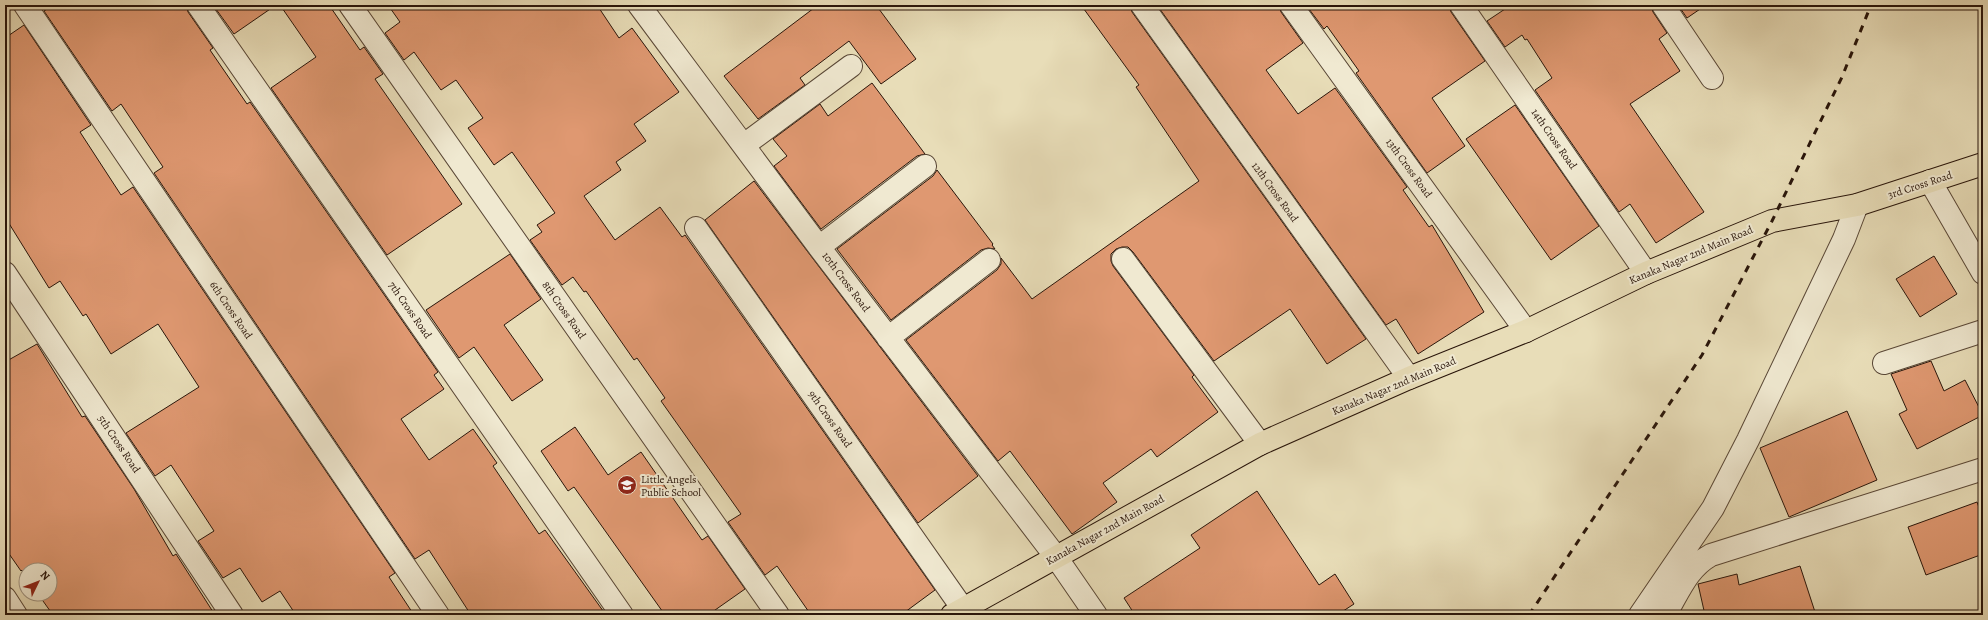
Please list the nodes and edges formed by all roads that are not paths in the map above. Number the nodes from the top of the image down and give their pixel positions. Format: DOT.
graph roads {
  1 [pos="25,5"];
  2 [pos="198,5"];
  3 [pos="350,5"];
  4 [pos="639,5"];
  5 [pos="1142,5"];
  6 [pos="1291,5"];
  7 [pos="1461,5"];
  8 [pos="1663,5"];
  9 [pos="851,66"];
  10 [pos="1712,78"];
  11 [pos="744,145"];
  12 [pos="1983,164"];
  13 [pos="925,166"];
  14 [pos="1930,181"];
  15 [pos="1857,205"];
  16 [pos="696,228"];
  17 [pos="819,247"];
  18 [pos="1123,259"];
  19 [pos="989,260"];
  20 [pos="5,273"];
  21 [pos="1646,273"];
  22 [pos="1983,273"];
  23 [pos="1526,331"];
  24 [pos="1983,331"];
  25 [pos="888,338"];
  26 [pos="1884,363"];
  27 [pos="1409,378"];
  28 [pos="1260,444"];
  29 [pos="1983,469"];
  30 [pos="1056,557"];
  31 [pos="5,598"];
  32 [pos="957,612"];
  33 [pos="16,615"];
  34 [pos="232,615"];
  35 [pos="438,615"];
  36 [pos="622,615"];
  37 [pos="778,615"];
  38 [pos="1096,615"];
  39 [pos="1640,615"];
  40 [pos="1664,615"];
  1 -- 35 [label="street, 6th Cross Road"];
  2 -- 36 [label="street, 7th Cross Road"];
  3 -- 37 [label="street, 8th Cross Road"];
  4 -- 11 [label="street, 10th Cross Road"];
  5 -- 27 [label="street, 12th Cross Road"];
  6 -- 23 [label="street, 13th Cross Road"];
  7 -- 21 [label="street, 14th Cross Road"];
  8 -- 10 [label="street"];
  9 -- 11 [label="street"];
  11 -- 17 [label="street, 10th Cross Road"];
  12 -- 14 [label="main road, 3rd Cross Road"];
  13 -- 17 [label="street"];
  14 -- 15 [label="main road, 3rd Cross Road"];
  14 -- 22 [label="street"];
  15 -- 21 [label="main road, Kanaka Nagar 2nd Main Road"];
  15 -- 39 [label="street"];
  16 -- 32 [label="street, 9th Cross Road"];
  17 -- 25 [label="street, 10th Cross Road"];
  18 -- 28 [label="street"];
  19 -- 25 [label="street"];
  20 -- 34 [label="street, 5th Cross Road"];
  21 -- 23 [label="main road, Kanaka Nagar 2nd Main Road"];
  23 -- 27 [label="main road, Kanaka Nagar 2nd Main Road"];
  24 -- 26 [label="street"];
  25 -- 30 [label="street, 10th Cross Road"];
  27 -- 28 [label="main road, Kanaka Nagar 2nd Main Road"];
  28 -- 30 [label="main road, Kanaka Nagar 2nd Main Road"];
  29 -- 40 [label="street"];
  30 -- 32 [label="main road, Kanaka Nagar 2nd Main Road"];
  30 -- 38 [label="street, 10th Cross Road"];
  31 -- 33 [label="street"];
}
